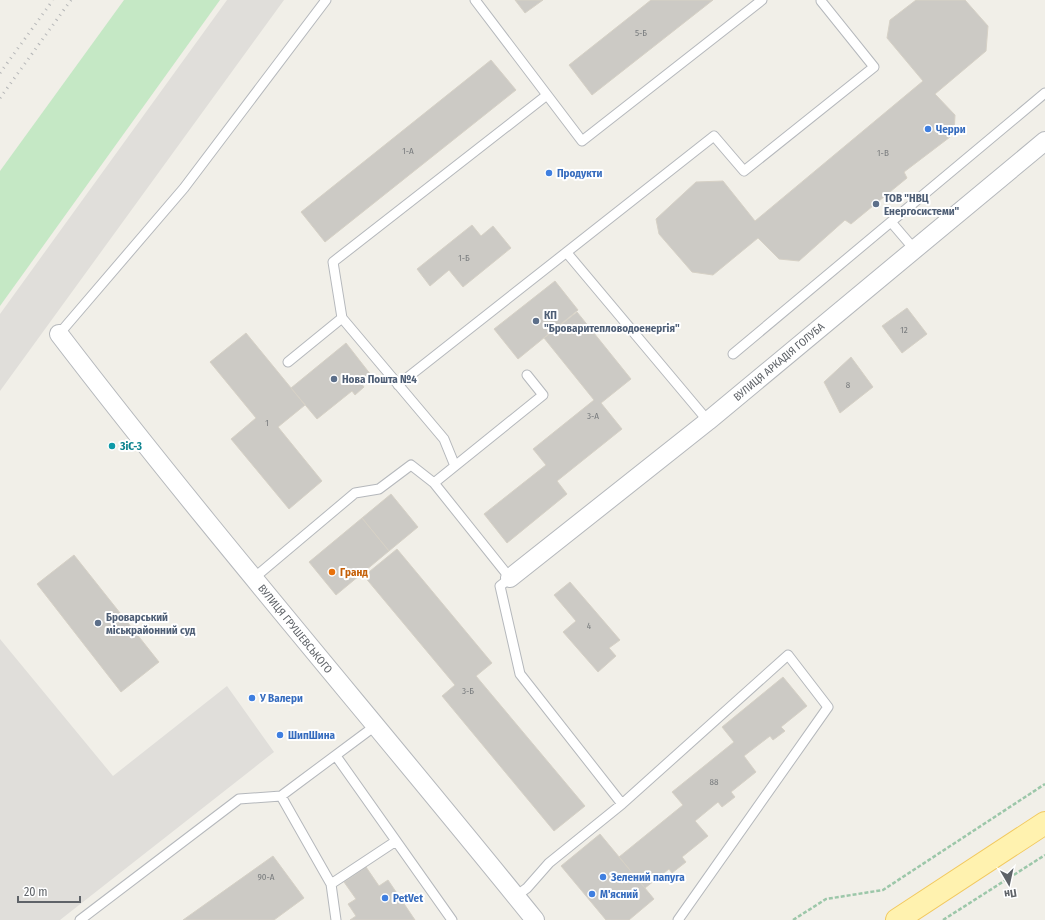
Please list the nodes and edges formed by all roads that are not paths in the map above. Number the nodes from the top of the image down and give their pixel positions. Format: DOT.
graph roads {
  1 [pos="326,0"];
  2 [pos="474,0"];
  3 [pos="762,0"];
  4 [pos="820,0"];
  5 [pos="1045,93"];
  6 [pos="547,96"];
  7 [pos="1045,141"];
  8 [pos="890,222"];
  9 [pos="915,250"];
  10 [pos="567,252"];
  11 [pos="342,318"];
  12 [pos="59,334"];
  13 [pos="733,354"];
  14 [pos="288,362"];
  15 [pos="527,375"];
  16 [pos="398,385"];
  17 [pos="708,421"];
  18 [pos="455,466"];
  19 [pos="434,483"];
  20 [pos="254,578"];
  21 [pos="510,578"];
  22 [pos="375,726"];
  23 [pos="336,756"];
  24 [pos="281,796"];
  25 [pos="622,804"];
  26 [pos="1045,823"];
  27 [pos="396,841"];
  28 [pos="331,884"];
  29 [pos="516,896"];
  30 [pos="80,920"];
  31 [pos="336,920"];
  32 [pos="452,920"];
  33 [pos="535,920"];
  34 [pos="678,920"];
  35 [pos="897,920"];
  1 -- 12 [label="lane"];
  2 -- 6 [label="lane"];
  3 -- 6 [label="lane"];
  4 -- 10 [label="lane"];
  5 -- 8 [label="lane"];
  6 -- 11 [label="lane"];
  7 -- 9 [label="street, ВУЛИЦЯ АРКАДІЯ ГОЛУБА"];
  8 -- 9 [label="lane"];
  8 -- 13 [label="lane"];
  9 -- 17 [label="street, ВУЛИЦЯ АРКАДІЯ ГОЛУБА"];
  10 -- 16 [label="lane"];
  10 -- 17 [label="lane"];
  11 -- 14 [label="lane"];
  11 -- 16 [label="lane"];
  12 -- 20 [label="street, ВУЛИЦЯ ГРУШЕВСЬКОГО"];
  15 -- 18 [label="lane"];
  16 -- 18 [label="lane"];
  17 -- 21 [label="street, ВУЛИЦЯ АРКАДІЯ ГОЛУБА"];
  18 -- 19 [label="lane"];
  19 -- 20 [label="lane"];
  19 -- 21 [label="lane"];
  20 -- 22 [label="street, ВУЛИЦЯ ГРУШЕВСЬКОГО"];
  21 -- 25 [label="lane"];
  22 -- 23 [label="lane"];
  22 -- 29 [label="street, ВУЛИЦЯ ГРУШЕВСЬКОГО"];
  23 -- 24 [label="lane"];
  23 -- 27 [label="lane"];
  24 -- 28 [label="lane"];
  24 -- 30 [label="lane"];
  25 -- 29 [label="lane"];
  25 -- 34 [label="lane"];
  26 -- 35 [label="main road"];
  27 -- 28 [label="lane"];
  27 -- 32 [label="lane"];
  28 -- 31 [label="lane"];
  29 -- 33 [label="street, ВУЛИЦЯ ГРУШЕВСЬКОГО"];
}
